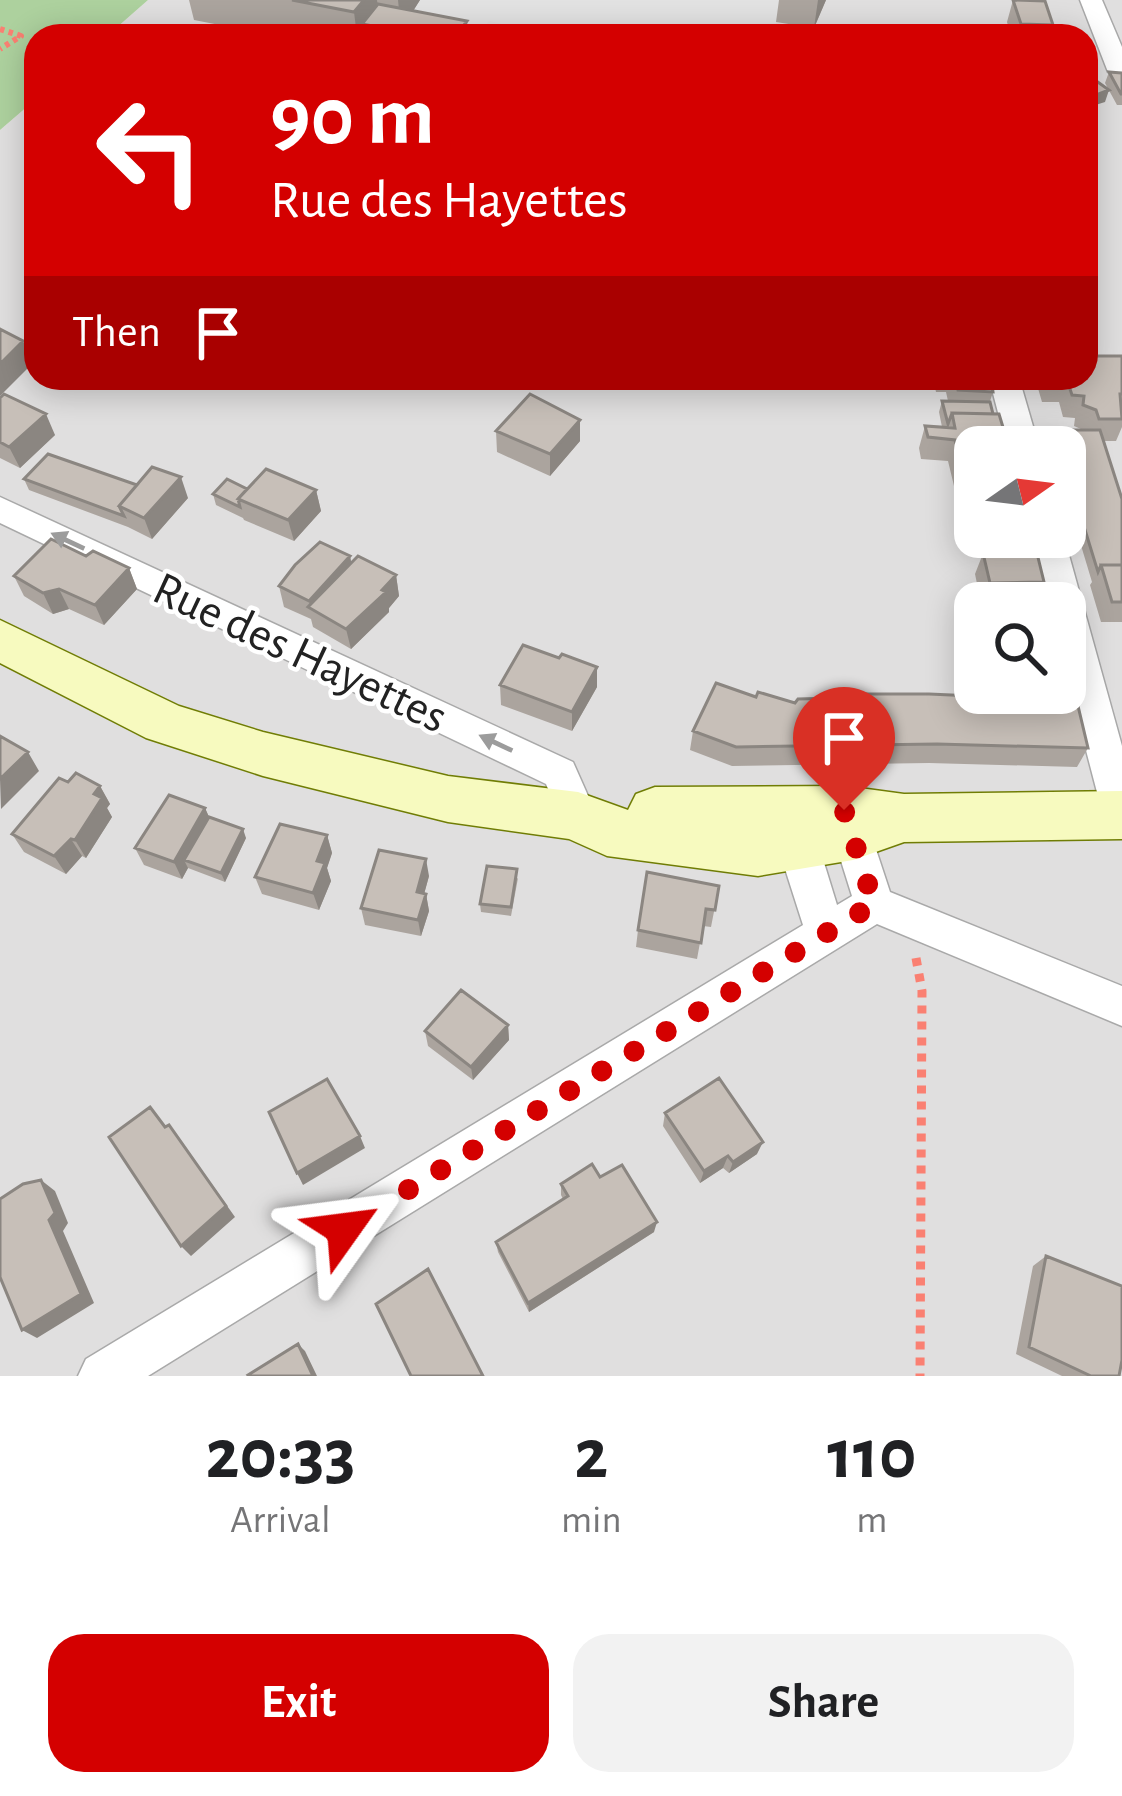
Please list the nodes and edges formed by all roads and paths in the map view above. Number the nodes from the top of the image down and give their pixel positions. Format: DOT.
graph roads {
  1 [pos="1091,0"];
  2 [pos="0,29"];
  3 [pos="0,49"];
  4 [pos="1121,72"];
  5 [pos="1007,390"];
  6 [pos="1017,426"];
  7 [pos="0,509"];
  8 [pos="0,640"];
  9 [pos="1086,681"];
  10 [pos="1122,815"];
  11 [pos="578,816"];
  12 [pos="849,823"];
  13 [pos="797,845"];
  14 [pos="892,913"];
  15 [pos="826,934"];
  16 [pos="1122,1006"];
  17 [pos="103,1376"];
  18 [pos="920,1376"];
  1 -- 4 [label="street"];
  2 -- 3 [label="path"];
  5 -- 6 [label="street"];
  11 -- 7 [label="street, Rue des Hayettes, one-way"];
  8 -- 11 [label="main road"];
  9 -- 10 [label="street"];
  10 -- 12 [label="main road"];
  11 -- 12 [label="main road"];
  11 -- 13 [label="main road"];
  12 -- 13 [label="main road"];
  12 -- 14 [label="street"];
  13 -- 15 [label="street"];
  14 -- 15 [label="street"];
  14 -- 16 [label="street"];
  14 -- 18 [label="path"];
  15 -- 17 [label="street"];
}
